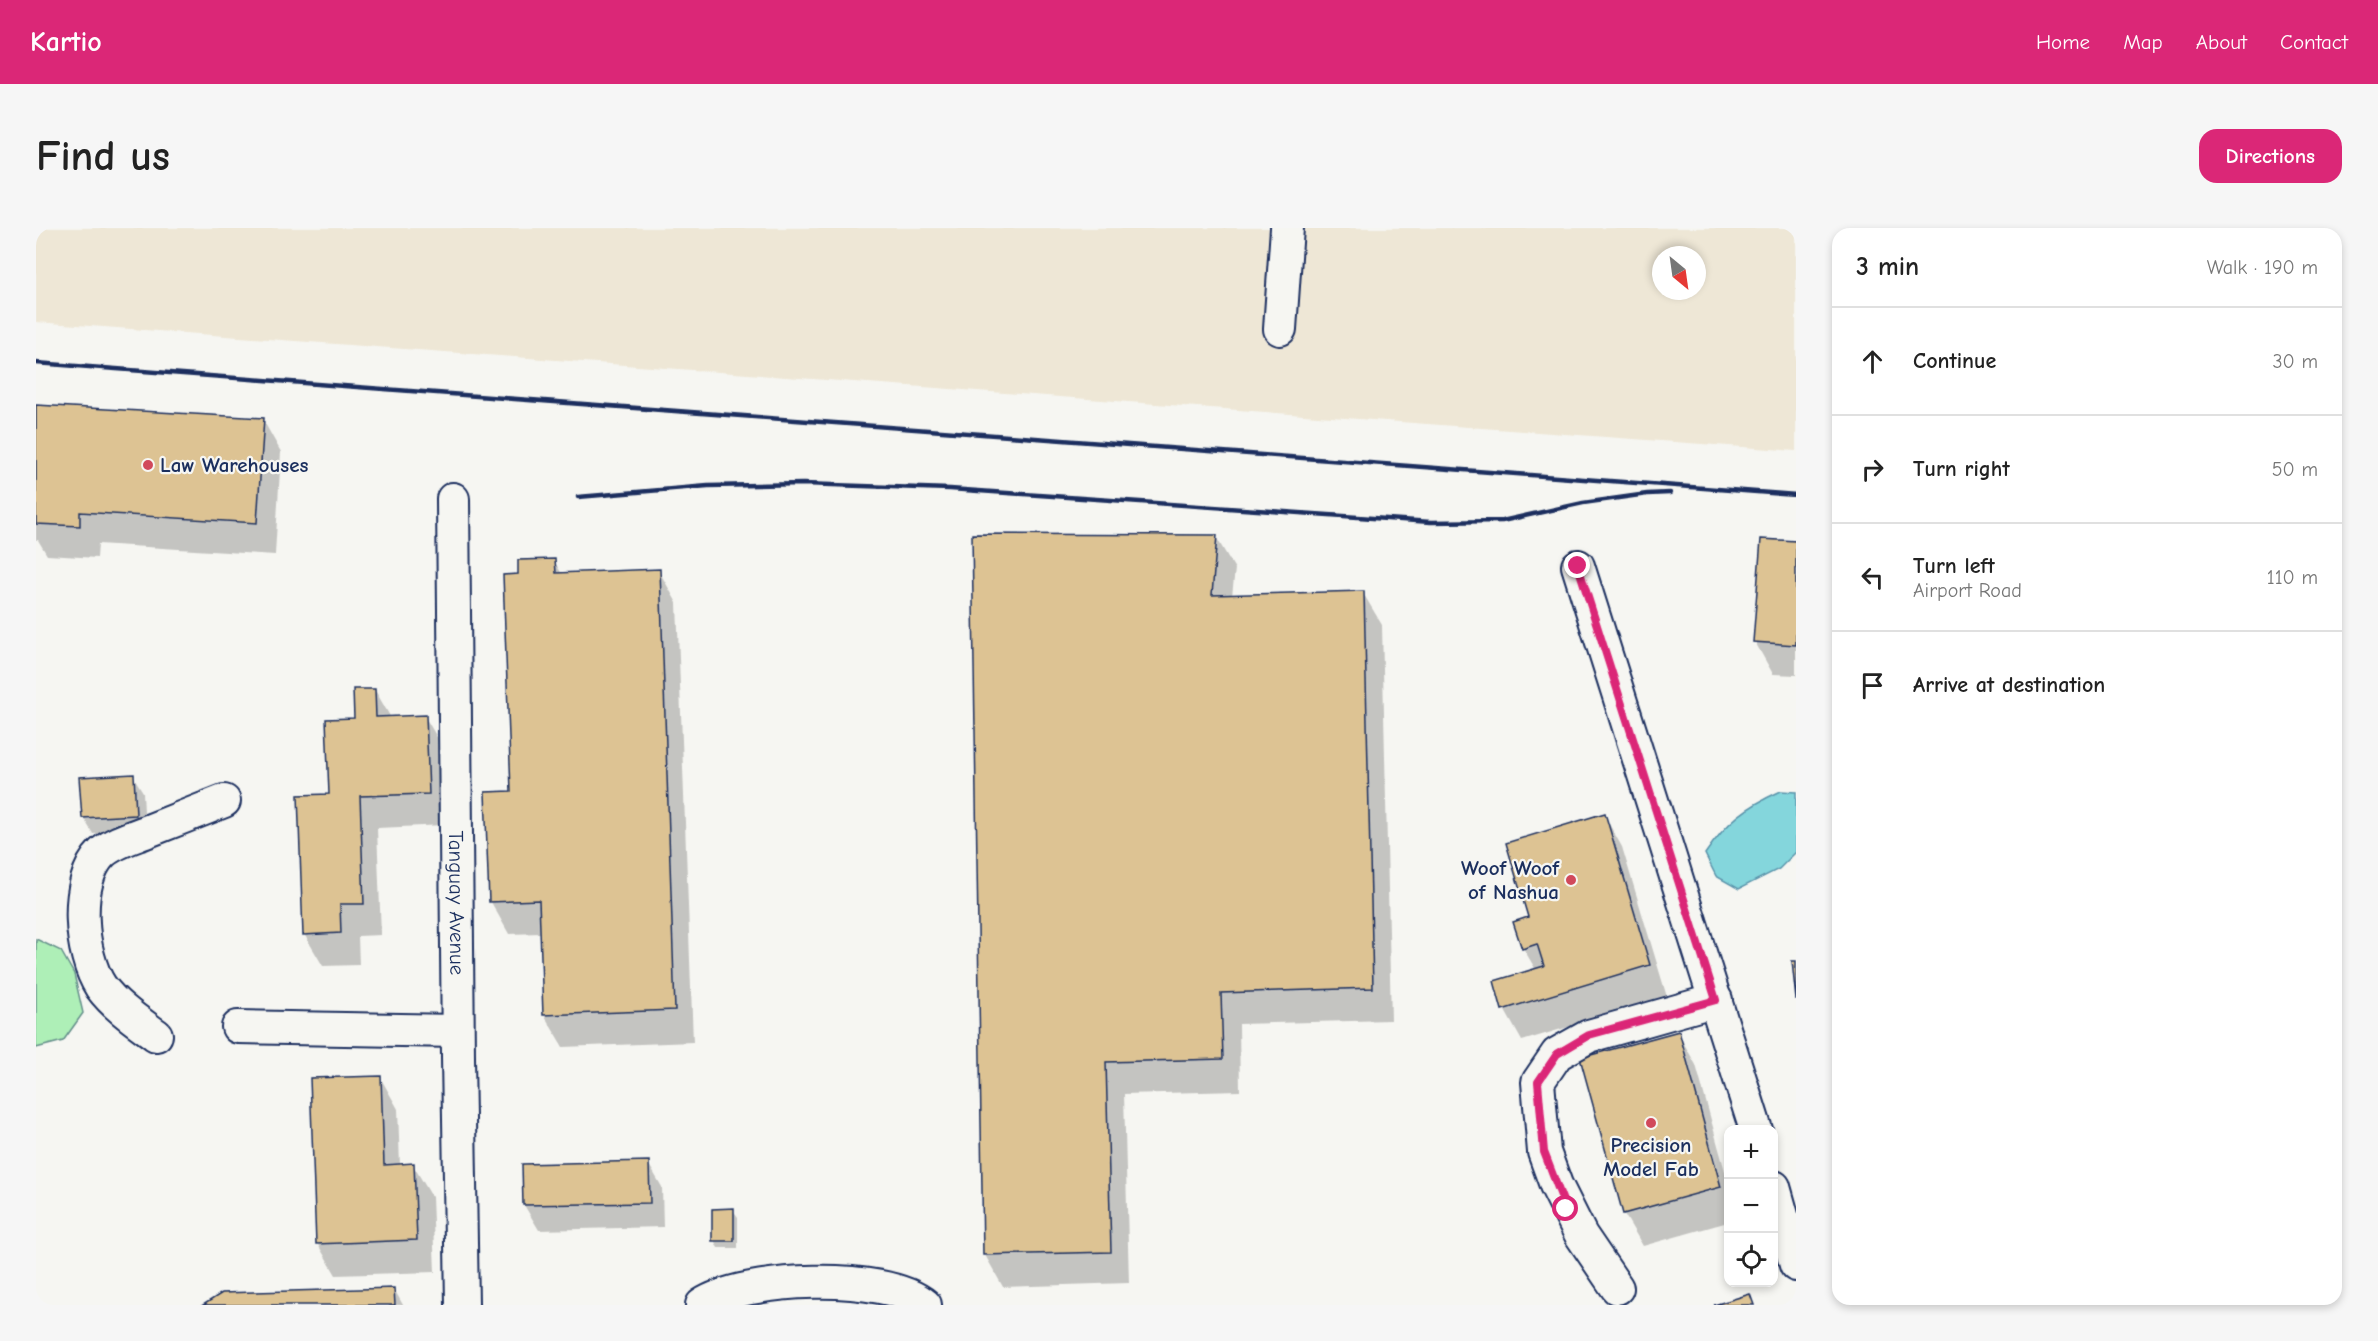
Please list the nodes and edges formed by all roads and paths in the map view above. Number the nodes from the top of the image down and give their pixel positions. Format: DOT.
graph roads {
  1 [pos="1287,228"];
  2 [pos="1280,329"];
  3 [pos="453,498"];
  4 [pos="1578,566"];
  5 [pos="224,801"];
  6 [pos="1716,1000"];
  7 [pos="238,1027"];
  8 [pos="457,1031"];
  9 [pos="156,1035"];
  10 [pos="1754,1125"];
  11 [pos="1778,1204"];
  12 [pos="1796,1264"];
  13 [pos="1617,1288"];
  14 [pos="462,1305"];
  15 [pos="702,1305"];
  16 [pos="925,1305"];
  1 -- 2 [label="street"];
  3 -- 8 [label="street, Tanguay Avenue"];
  4 -- 6 [label="street"];
  5 -- 9 [label="street"];
  6 -- 10 [label="street"];
  6 -- 13 [label="street"];
  7 -- 8 [label="street"];
  8 -- 14 [label="street, Tanguay Avenue"];
  11 -- 12 [label="street"];
  15 -- 16 [label="street"];
}
